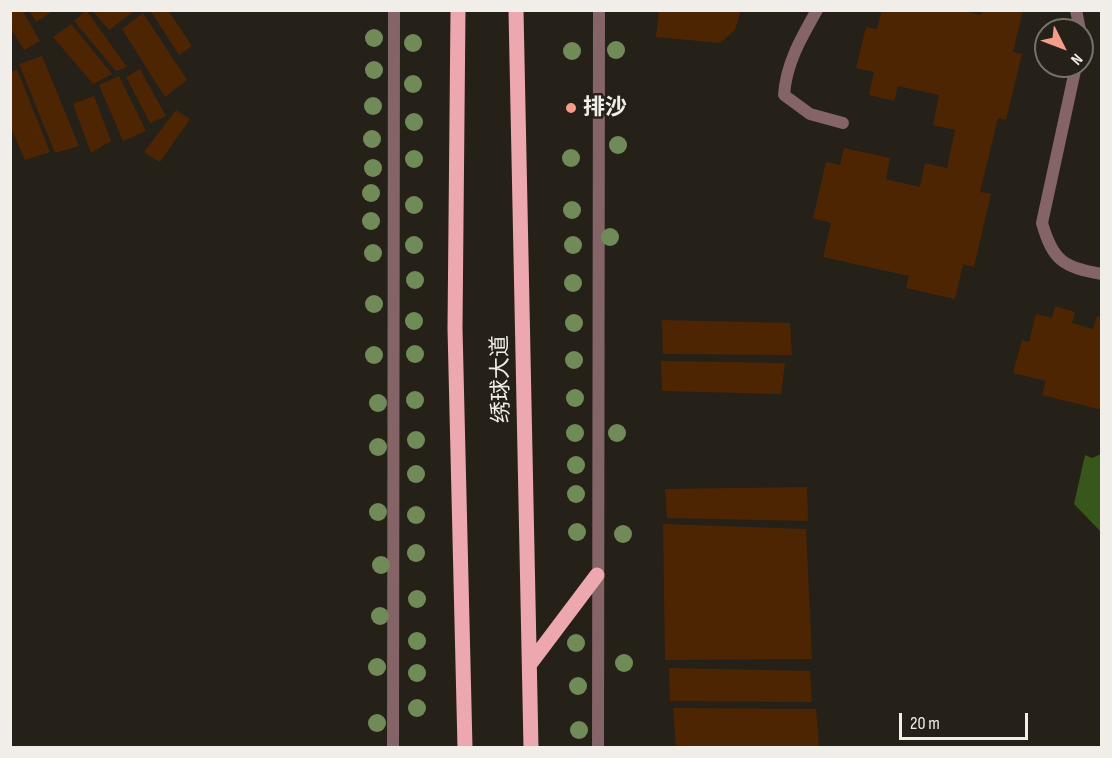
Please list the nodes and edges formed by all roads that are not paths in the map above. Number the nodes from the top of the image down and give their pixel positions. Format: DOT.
graph roads {
  1 [pos="394,10"];
  2 [pos="458,10"];
  3 [pos="516,10"];
  4 [pos="599,10"];
  5 [pos="817,10"];
  6 [pos="1073,78"];
  7 [pos="843,123"];
  8 [pos="1101,274"];
  9 [pos="597,575"];
  10 [pos="530,664"];
  11 [pos="393,747"];
  12 [pos="465,747"];
  13 [pos="531,747"];
  14 [pos="598,747"];
  1 -- 11 [label="street"];
  2 -- 12 [label="main road, 绣球大道"];
  3 -- 10 [label="main road, 绣球大道"];
  4 -- 9 [label="street"];
  5 -- 7 [label="street"];
  6 -- 8 [label="street"];
  9 -- 10 [label="main road"];
  9 -- 14 [label="street"];
  10 -- 13 [label="main road, 绣球大道"];
}
